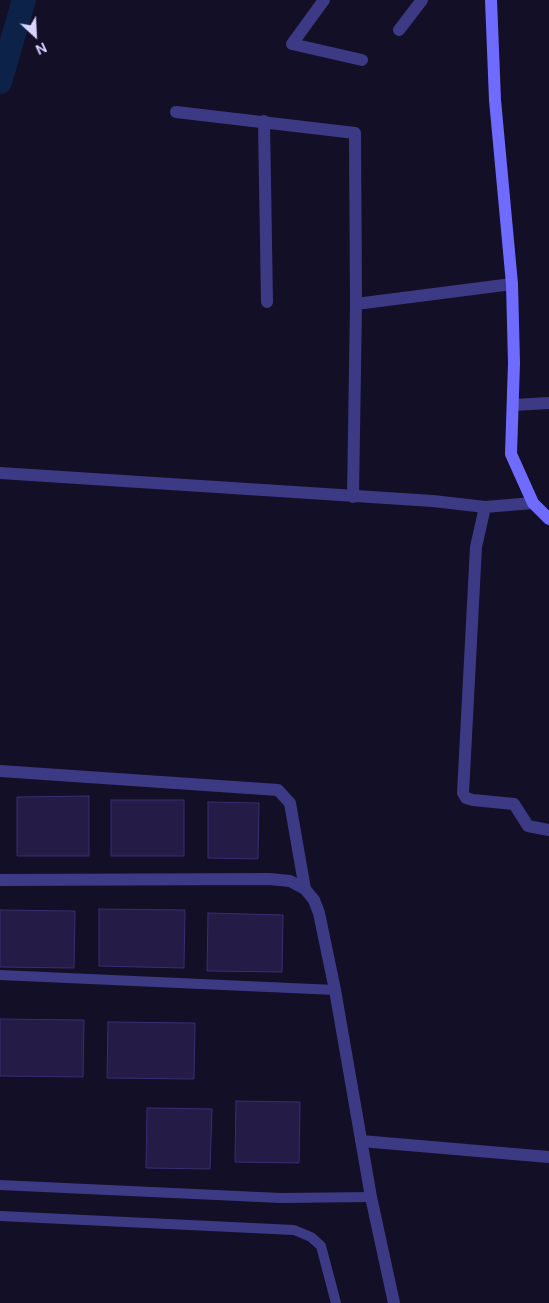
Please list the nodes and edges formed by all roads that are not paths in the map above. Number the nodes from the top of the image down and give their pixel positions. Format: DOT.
graph roads {
  1 [pos="324,0"];
  2 [pos="422,0"];
  3 [pos="491,0"];
  4 [pos="399,30"];
  5 [pos="362,60"];
  6 [pos="176,112"];
  7 [pos="264,121"];
  8 [pos="512,284"];
  9 [pos="267,302"];
  10 [pos="356,304"];
  11 [pos="549,403"];
  12 [pos="513,405"];
  13 [pos="0,473"];
  14 [pos="353,497"];
  15 [pos="533,503"];
  16 [pos="486,507"];
  17 [pos="549,519"];
  18 [pos="0,771"];
  19 [pos="549,830"];
  20 [pos="0,880"];
  21 [pos="305,889"];
  22 [pos="0,975"];
  23 [pos="335,990"];
  24 [pos="361,1141"];
  25 [pos="549,1157"];
  26 [pos="0,1185"];
  27 [pos="370,1197"];
  28 [pos="0,1216"];
  29 [pos="336,1303"];
  30 [pos="394,1303"];
  1 -- 5 [label="street"];
  2 -- 4 [label="street"];
  3 -- 8 [label="street"];
  6 -- 7 [label="street"];
  7 -- 9 [label="street"];
  7 -- 10 [label="street"];
  8 -- 10 [label="street"];
  8 -- 12 [label="street"];
  10 -- 14 [label="street"];
  11 -- 12 [label="street"];
  12 -- 15 [label="street"];
  13 -- 14 [label="street"];
  14 -- 16 [label="street"];
  15 -- 16 [label="street"];
  15 -- 17 [label="street"];
  16 -- 19 [label="street"];
  18 -- 21 [label="street"];
  20 -- 21 [label="street"];
  21 -- 23 [label="street"];
  22 -- 23 [label="lane"];
  23 -- 24 [label="street"];
  24 -- 25 [label="street"];
  24 -- 27 [label="street"];
  26 -- 27 [label="lane"];
  27 -- 30 [label="street"];
  28 -- 29 [label="lane"];
}
